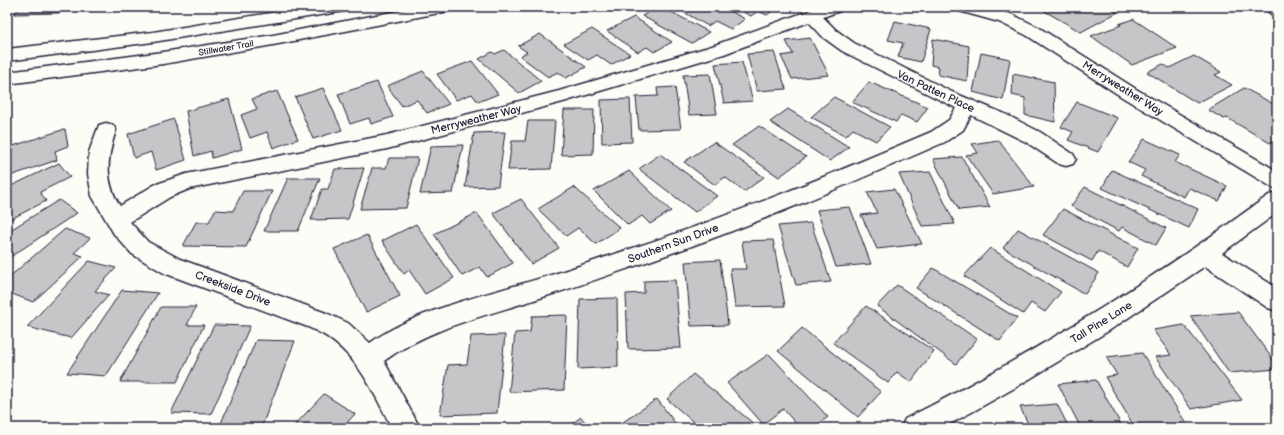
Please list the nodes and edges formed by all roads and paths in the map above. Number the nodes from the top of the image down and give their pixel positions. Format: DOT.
graph roads {
  1 [pos="339,7"];
  2 [pos="444,7"];
  3 [pos="834,7"];
  4 [pos="964,7"];
  5 [pos="1272,7"];
  6 [pos="1277,10"];
  7 [pos="811,15"];
  8 [pos="7,55"];
  9 [pos="7,78"];
  10 [pos="967,106"];
  11 [pos="106,130"];
  12 [pos="1066,160"];
  13 [pos="1277,181"];
  14 [pos="1277,201"];
  15 [pos="117,219"];
  16 [pos="1204,253"];
  17 [pos="1277,300"];
  18 [pos="367,359"];
  19 [pos="406,428"];
  20 [pos="915,428"];
  1 -- 8 [label="street, Stillwater Trail"];
  2 -- 9 [label="street, Stillwater Trail"];
  3 -- 7 [label="street, Merryweather Way"];
  4 -- 13 [label="street, Merryweather Way"];
  5 -- 6 [label="street"];
  7 -- 10 [label="street, Van Patten Place"];
  7 -- 15 [label="street, Merryweather Way"];
  10 -- 12 [label="street, Van Patten Place"];
  10 -- 18 [label="street, Southern Sun Drive"];
  11 -- 15 [label="street, Creekside Drive"];
  14 -- 16 [label="street, Tall Pine Lane"];
  15 -- 18 [label="street, Creekside Drive"];
  16 -- 17 [label="street"];
  16 -- 20 [label="street, Tall Pine Lane"];
  18 -- 19 [label="street, Creekside Drive"];
}
